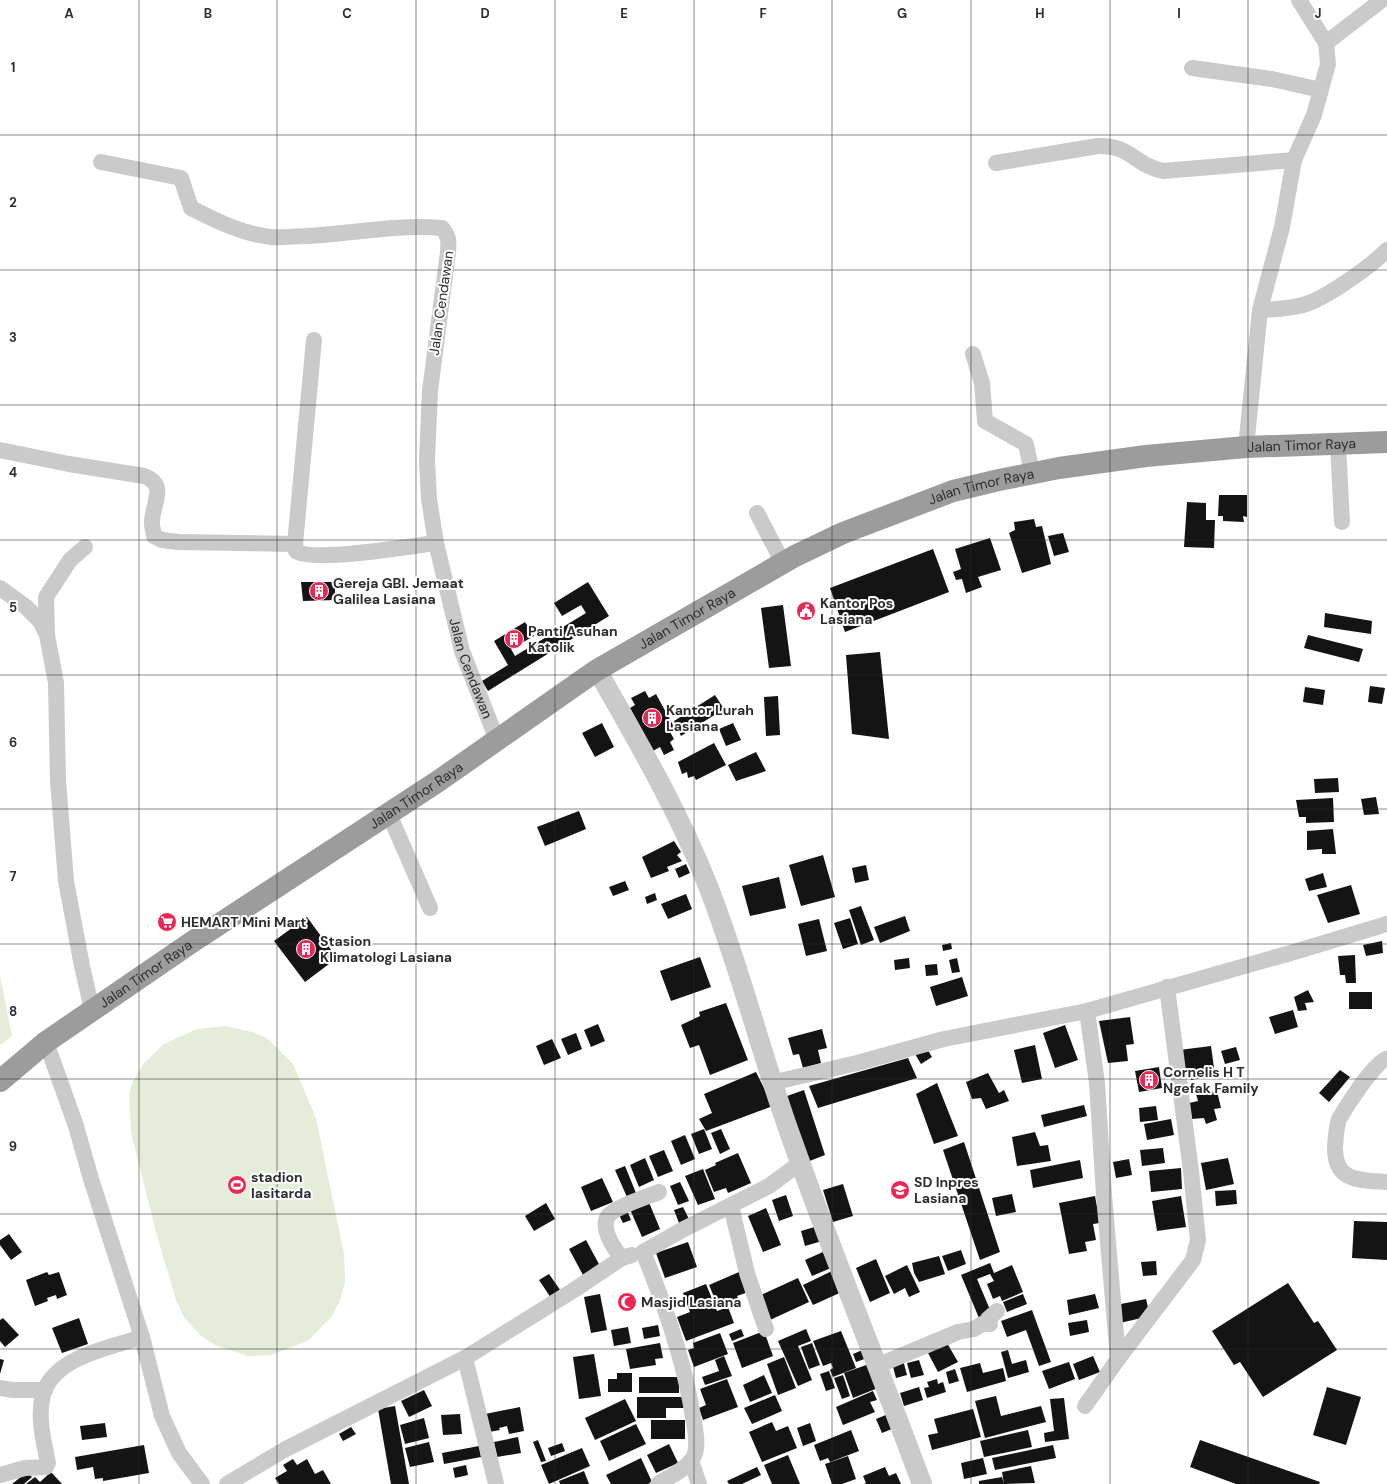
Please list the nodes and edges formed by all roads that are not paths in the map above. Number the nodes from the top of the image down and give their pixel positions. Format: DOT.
graph roads {
  1 [pos="1299,0"];
  2 [pos="1382,0"];
  3 [pos="1326,43"];
  4 [pos="1192,68"];
  5 [pos="1321,90"];
  6 [pos="1294,160"];
  7 [pos="101,162"];
  8 [pos="996,163"];
  9 [pos="1387,250"];
  10 [pos="1260,310"];
  11 [pos="314,340"];
  12 [pos="973,354"];
  13 [pos="1387,442"];
  14 [pos="1338,444"];
  15 [pos="1246,447"];
  16 [pos="0,450"];
  17 [pos="1032,473"];
  18 [pos="757,513"];
  19 [pos="1342,522"];
  20 [pos="436,543"];
  21 [pos="295,544"];
  22 [pos="85,546"];
  23 [pos="783,563"];
  24 [pos="0,588"];
  25 [pos="47,635"];
  26 [pos="597,670"];
  27 [pos="497,740"];
  28 [pos="389,814"];
  29 [pos="430,908"];
  30 [pos="1387,924"];
  31 [pos="1167,987"];
  32 [pos="92,1010"];
  33 [pos="1087,1011"];
  34 [pos="46,1042"];
  35 [pos="1387,1059"];
  36 [pos="0,1081"];
  37 [pos="771,1083"];
  38 [pos="800,1164"];
  39 [pos="1387,1182"];
  40 [pos="658,1192"];
  41 [pos="730,1206"];
  42 [pos="643,1252"];
  43 [pos="622,1258"];
  44 [pos="997,1311"];
  45 [pos="766,1330"];
  46 [pos="142,1337"];
  47 [pos="464,1358"];
  48 [pos="1118,1359"];
  49 [pos="879,1366"];
  50 [pos="0,1388"];
  51 [pos="45,1390"];
  52 [pos="1085,1406"];
  53 [pos="691,1461"];
  54 [pos="0,1474"];
  55 [pos="202,1484"];
  56 [pos="227,1484"];
  57 [pos="496,1484"];
  58 [pos="658,1484"];
  59 [pos="699,1484"];
  60 [pos="922,1484"];
  1 -- 3 [label="street"];
  2 -- 3 [label="street"];
  3 -- 5 [label="street"];
  4 -- 5 [label="street"];
  5 -- 6 [label="street"];
  6 -- 8 [label="street"];
  6 -- 10 [label="street"];
  7 -- 20 [label="street, Jalan Cendawan"];
  9 -- 10 [label="street"];
  10 -- 15 [label="street"];
  11 -- 21 [label="street"];
  12 -- 17 [label="street"];
  13 -- 14 [label="highway, Jalan Timor Raya"];
  14 -- 15 [label="highway, Jalan Timor Raya"];
  14 -- 19 [label="street"];
  15 -- 17 [label="highway, Jalan Timor Raya"];
  16 -- 21 [label="street"];
  17 -- 23 [label="highway, Jalan Timor Raya"];
  18 -- 23 [label="street"];
  20 -- 21 [label="street"];
  20 -- 27 [label="street, Jalan Cendawan"];
  22 -- 25 [label="street"];
  23 -- 26 [label="highway, Jalan Timor Raya"];
  24 -- 25 [label="street"];
  25 -- 32 [label="street"];
  26 -- 27 [label="highway, Jalan Timor Raya"];
  26 -- 37 [label="street"];
  27 -- 28 [label="highway, Jalan Timor Raya"];
  28 -- 29 [label="street"];
  28 -- 32 [label="highway, Jalan Timor Raya"];
  30 -- 31 [label="street"];
  31 -- 33 [label="street"];
  31 -- 48 [label="street"];
  32 -- 34 [label="highway, Jalan Timor Raya"];
  33 -- 37 [label="street"];
  33 -- 48 [label="street"];
  34 -- 36 [label="highway, Jalan Timor Raya"];
  34 -- 46 [label="street"];
  35 -- 39 [label="street"];
  37 -- 38 [label="street"];
  38 -- 41 [label="street"];
  38 -- 49 [label="street"];
  40 -- 43 [label="street"];
  41 -- 42 [label="street"];
  41 -- 45 [label="street"];
  42 -- 43 [label="street"];
  42 -- 53 [label="street"];
  43 -- 47 [label="street"];
  44 -- 49 [label="street"];
  46 -- 51 [label="street"];
  46 -- 55 [label="street"];
  47 -- 56 [label="street"];
  47 -- 57 [label="street"];
  48 -- 52 [label="street"];
  49 -- 60 [label="street"];
  50 -- 51 [label="street"];
  51 -- 54 [label="street"];
  53 -- 58 [label="street"];
  53 -- 59 [label="street"];
}
